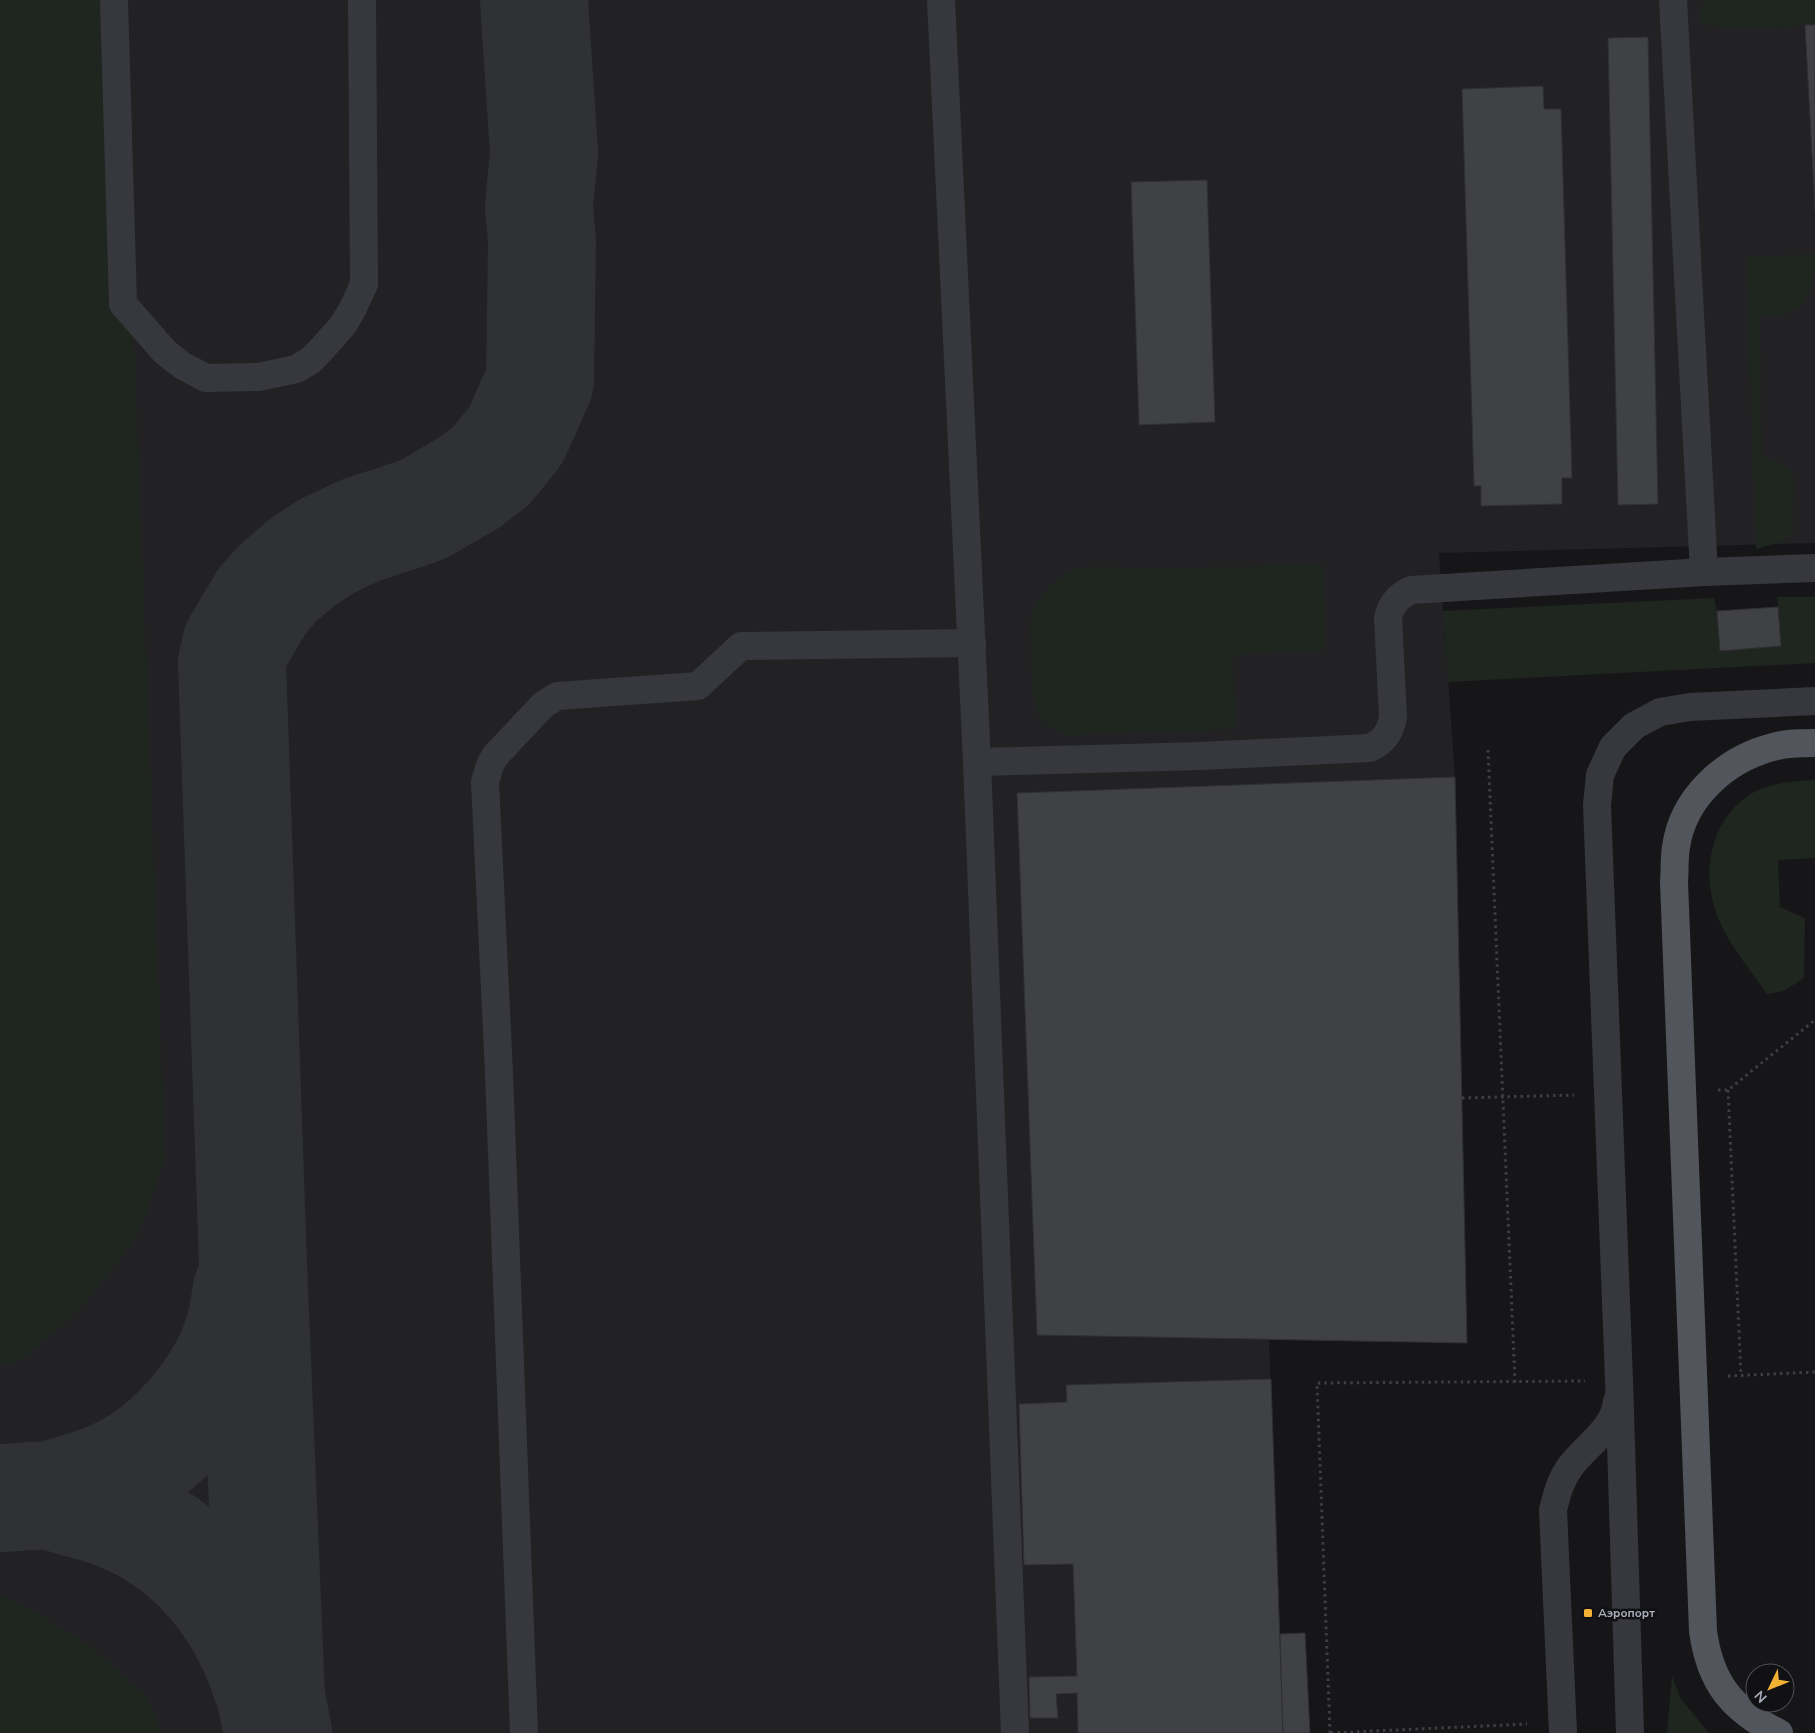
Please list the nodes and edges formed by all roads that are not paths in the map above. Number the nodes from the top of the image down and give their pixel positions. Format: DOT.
graph roads {
  1 [pos="114,0"];
  2 [pos="362,0"];
  3 [pos="941,0"];
  4 [pos="1673,0"];
  5 [pos="1815,568"];
  6 [pos="1704,572"];
  7 [pos="972,642"];
  8 [pos="1815,702"];
  9 [pos="1815,743"];
  10 [pos="977,762"];
  11 [pos="1619,1383"];
  12 [pos="1562,1727"];
  13 [pos="524,1733"];
  14 [pos="1015,1733"];
  15 [pos="1630,1733"];
  16 [pos="1779,1733"];
  1 -- 2 [label="street"];
  3 -- 7 [label="street"];
  4 -- 6 [label="street"];
  5 -- 6 [label="street"];
  6 -- 10 [label="street"];
  7 -- 10 [label="street"];
  7 -- 13 [label="street"];
  8 -- 11 [label="street"];
  9 -- 16 [label="main road"];
  10 -- 14 [label="street"];
  11 -- 12 [label="street"];
  11 -- 15 [label="street"];
}
